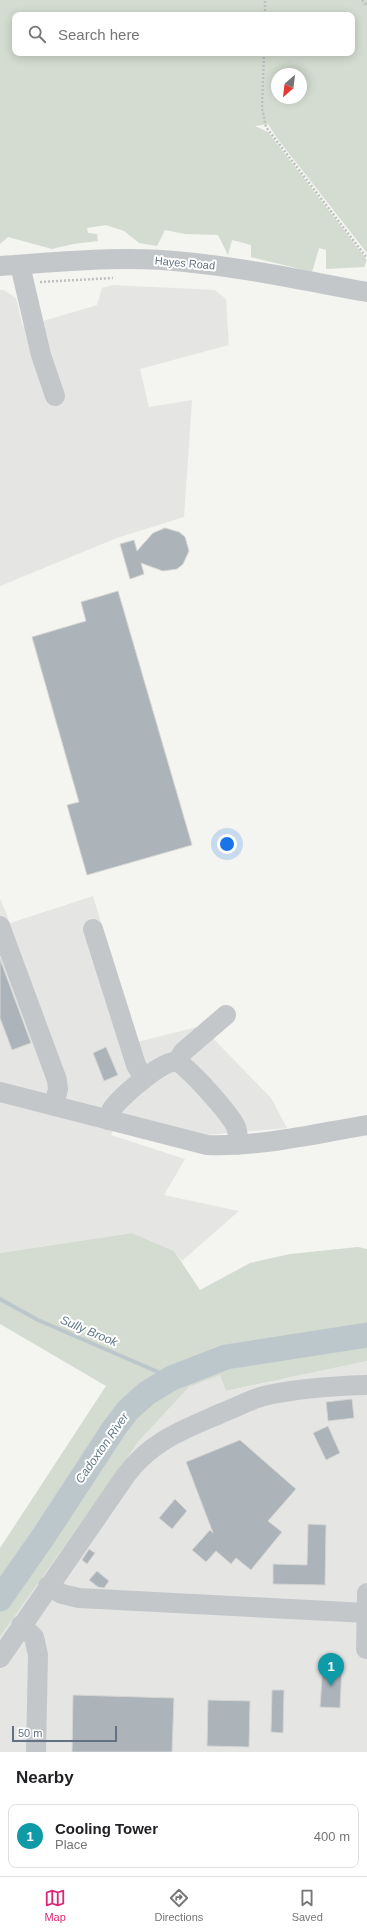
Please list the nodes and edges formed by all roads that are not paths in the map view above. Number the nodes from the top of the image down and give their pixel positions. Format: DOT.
graph roads {
  1 [pos="0,266"];
  2 [pos="22,274"];
  3 [pos="367,292"];
  4 [pos="55,396"];
  5 [pos="0,926"];
  6 [pos="93,929"];
  7 [pos="226,1015"];
  8 [pos="177,1062"];
  9 [pos="144,1078"];
  10 [pos="0,1092"];
  11 [pos="54,1106"];
  12 [pos="108,1120"];
  13 [pos="367,1125"];
  14 [pos="238,1145"];
  15 [pos="367,1385"];
  16 [pos="48,1586"];
  17 [pos="367,1593"];
  18 [pos="366,1613"];
  19 [pos="21,1625"];
  20 [pos="366,1649"];
  21 [pos="0,1658"];
  22 [pos="36,1752"];
  1 -- 2 [label="street, Hayes Road"];
  2 -- 3 [label="street, Hayes Road"];
  2 -- 4 [label="street"];
  5 -- 11 [label="street"];
  6 -- 9 [label="street"];
  7 -- 8 [label="street"];
  8 -- 9 [label="street"];
  8 -- 14 [label="street"];
  9 -- 12 [label="street"];
  10 -- 11 [label="street"];
  11 -- 12 [label="street"];
  12 -- 14 [label="street"];
  13 -- 14 [label="street"];
  15 -- 16 [label="street"];
  16 -- 18 [label="street"];
  16 -- 19 [label="street"];
  17 -- 18 [label="street"];
  18 -- 20 [label="street"];
  19 -- 21 [label="street"];
  19 -- 22 [label="street"];
}
